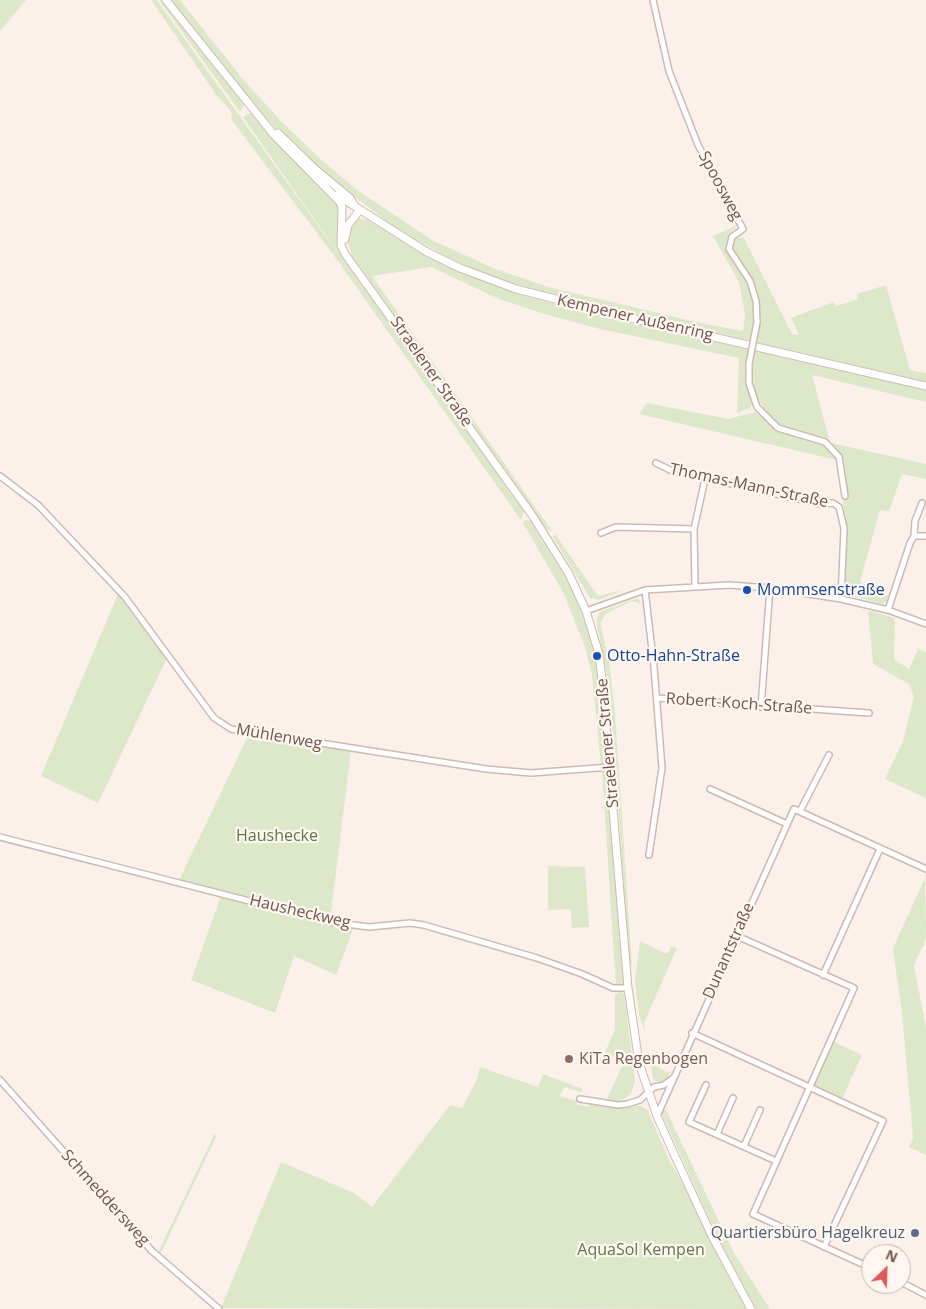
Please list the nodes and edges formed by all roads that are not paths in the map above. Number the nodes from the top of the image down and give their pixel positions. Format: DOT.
graph roads {
  1 [pos="166,0"];
  2 [pos="653,0"];
  3 [pos="269,127"];
  4 [pos="329,190"];
  5 [pos="357,207"];
  6 [pos="342,218"];
  7 [pos="366,281"];
  8 [pos="926,386"];
  9 [pos="656,463"];
  10 [pos="0,476"];
  11 [pos="705,479"];
  12 [pos="845,496"];
  13 [pos="922,503"];
  14 [pos="694,529"];
  15 [pos="602,533"];
  16 [pos="914,536"];
  17 [pos="926,536"];
  18 [pos="695,587"];
  19 [pos="770,588"];
  20 [pos="645,590"];
  21 [pos="841,599"];
  22 [pos="586,610"];
  23 [pos="888,610"];
  24 [pos="926,624"];
  25 [pos="657,698"];
  26 [pos="761,707"];
  27 [pos="869,712"];
  28 [pos="829,754"];
  29 [pos="610,767"];
  30 [pos="710,789"];
  31 [pos="800,811"];
  32 [pos="787,824"];
  33 [pos="0,837"];
  34 [pos="880,849"];
  35 [pos="649,855"];
  36 [pos="926,869"];
  37 [pos="737,936"];
  38 [pos="823,974"];
  39 [pos="628,988"];
  40 [pos="692,1034"];
  41 [pos="672,1079"];
  42 [pos="0,1080"];
  43 [pos="706,1085"];
  44 [pos="809,1087"];
  45 [pos="648,1093"];
  46 [pos="733,1098"];
  47 [pos="580,1099"];
  48 [pos="760,1110"];
  49 [pos="657,1116"];
  50 [pos="717,1134"];
  51 [pos="744,1146"];
  52 [pos="776,1161"];
  53 [pos="824,1247"];
  54 [pos="861,1264"];
  55 [pos="911,1287"];
  56 [pos="926,1295"];
  57 [pos="219,1309"];
  58 [pos="751,1309"];
  1 -- 3 [label="street, Straelener Straße"];
  2 -- 12 [label="street, Spoosweg, bridge"];
  3 -- 4 [label="street, Straelener Straße"];
  3 -- 5 [label="street, Straelener Straße"];
  4 -- 5 [label="street, Straelener Straße"];
  4 -- 6 [label="street, Straelener Straße"];
  5 -- 6 [label="street"];
  5 -- 7 [label="street, Straelener Straße"];
  5 -- 8 [label="street, Kempener Außenring"];
  6 -- 7 [label="street, Straelener Straße"];
  7 -- 22 [label="street, Straelener Straße"];
  9 -- 11 [label="street, Thomas-Mann-Straße"];
  10 -- 29 [label="street, Mühlenweg"];
  11 -- 14 [label="street"];
  11 -- 21 [label="street, Thomas-Mann-Straße"];
  13 -- 16 [label="street"];
  14 -- 15 [label="street"];
  14 -- 18 [label="street"];
  16 -- 17 [label="street"];
  16 -- 23 [label="street"];
  18 -- 19 [label="street"];
  18 -- 20 [label="street"];
  19 -- 21 [label="street"];
  19 -- 26 [label="street"];
  20 -- 22 [label="street"];
  20 -- 25 [label="street, Robert-Koch-Straße"];
  21 -- 23 [label="street"];
  22 -- 29 [label="street, Straelener Straße"];
  23 -- 24 [label="street"];
  25 -- 26 [label="street, Robert-Koch-Straße"];
  25 -- 35 [label="street"];
  26 -- 27 [label="street, Robert-Koch-Straße"];
  28 -- 31 [label="street"];
  29 -- 39 [label="street, Straelener Straße"];
  30 -- 32 [label="street"];
  31 -- 32 [label="street, Dunantstraße"];
  31 -- 34 [label="street"];
  32 -- 37 [label="street, Dunantstraße"];
  33 -- 39 [label="street, Hausheckweg"];
  34 -- 36 [label="street"];
  34 -- 38 [label="street"];
  37 -- 38 [label="street"];
  37 -- 40 [label="street, Dunantstraße"];
  38 -- 44 [label="street"];
  39 -- 45 [label="street, Straelener Straße"];
  40 -- 41 [label="street, Dunantstraße"];
  40 -- 44 [label="street"];
  41 -- 45 [label="street"];
  41 -- 49 [label="street, Dunantstraße"];
  42 -- 57 [label="street, Schmeddersweg"];
  43 -- 50 [label="street"];
  44 -- 52 [label="street"];
  44 -- 53 [label="street"];
  45 -- 47 [label="street"];
  45 -- 49 [label="street, Straelener Straße"];
  46 -- 50 [label="street"];
  48 -- 51 [label="street"];
  49 -- 58 [label="street, Straelener Straße"];
  50 -- 51 [label="street"];
  51 -- 52 [label="street"];
  52 -- 53 [label="street"];
  53 -- 54 [label="street"];
  55 -- 56 [label="street"];
}
